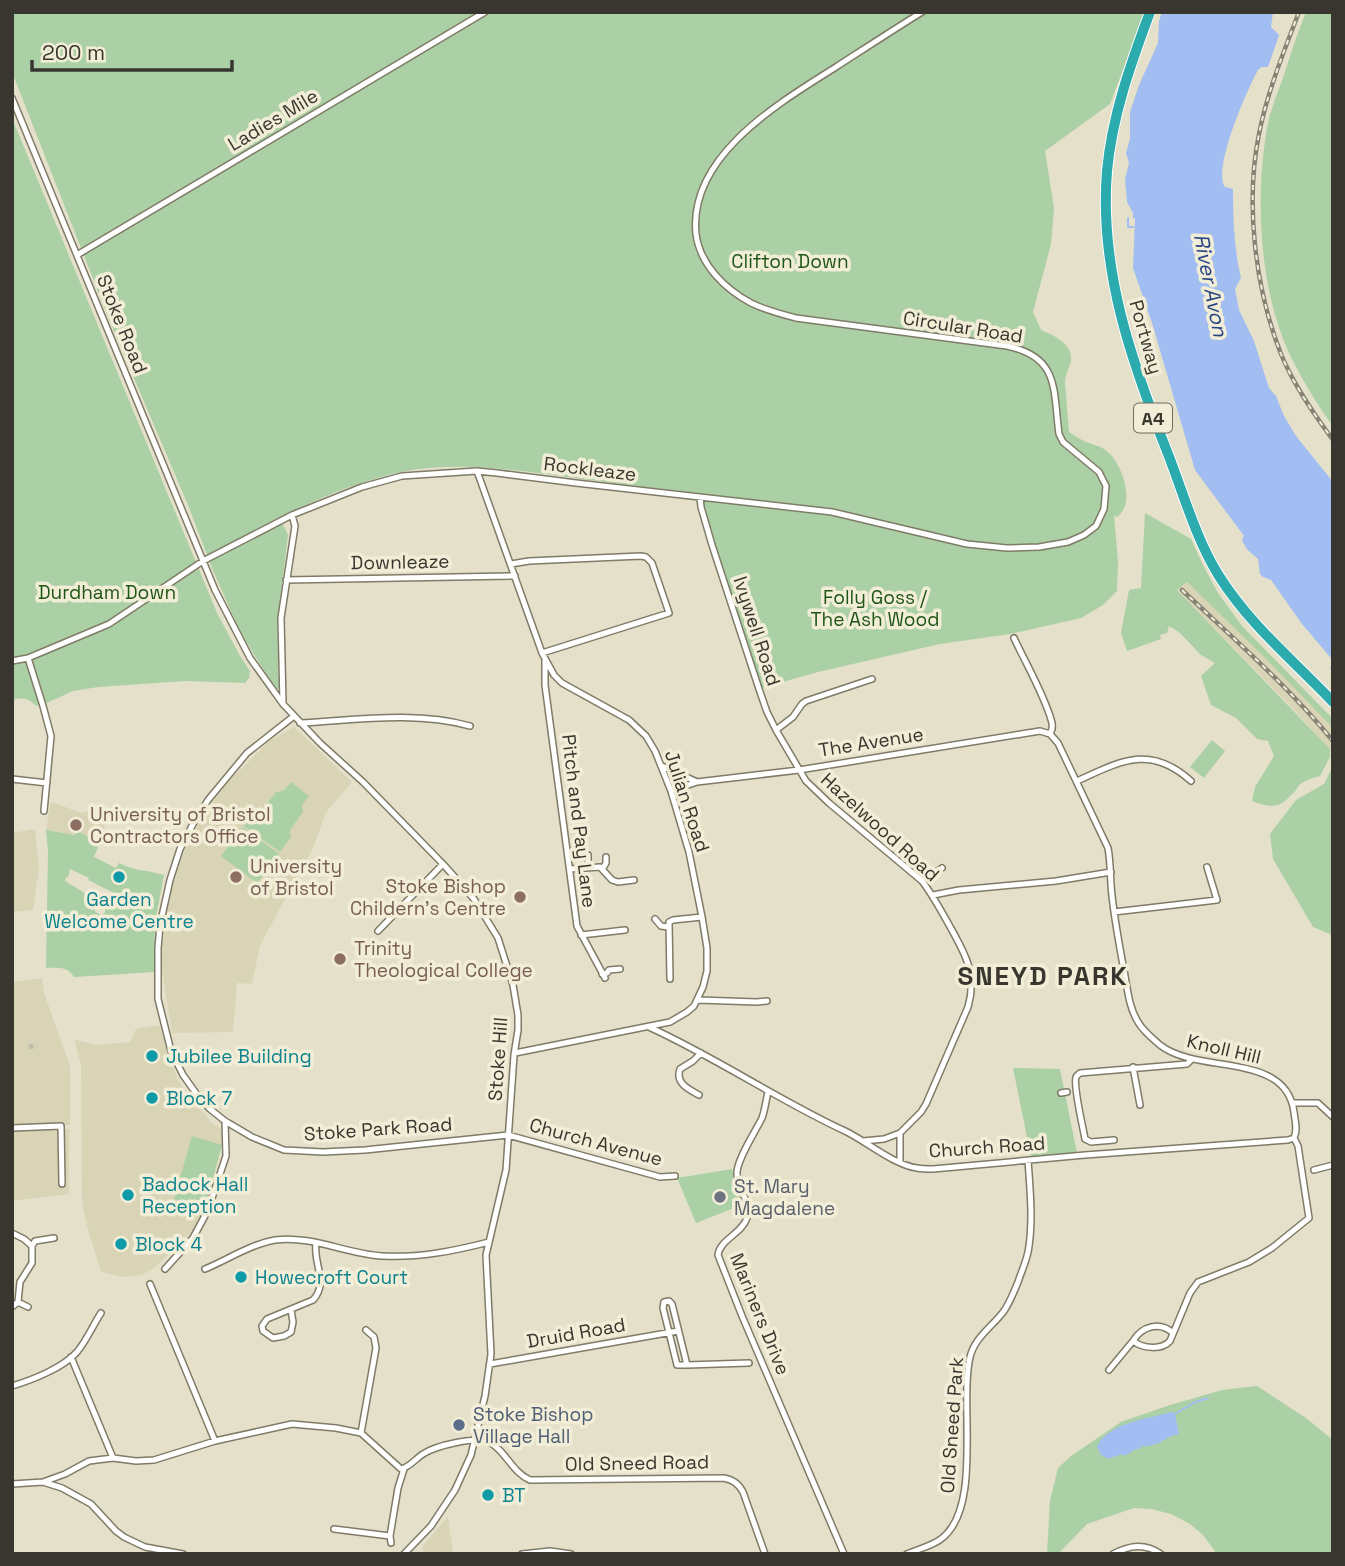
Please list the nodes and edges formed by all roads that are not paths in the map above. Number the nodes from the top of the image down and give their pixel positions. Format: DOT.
graph roads {
  1 [pos="485,12"];
  2 [pos="922,12"];
  3 [pos="1150,12"];
  4 [pos="12,98"];
  5 [pos="77,255"];
  6 [pos="477,471"];
  7 [pos="700,497"];
  8 [pos="292,516"];
  9 [pos="203,562"];
  10 [pos="511,564"];
  11 [pos="515,576"];
  12 [pos="286,580"];
  13 [pos="1014,638"];
  14 [pos="542,653"];
  15 [pos="28,658"];
  16 [pos="545,660"];
  17 [pos="12,661"];
  18 [pos="872,679"];
  19 [pos="1333,702"];
  20 [pos="283,704"];
  21 [pos="294,716"];
  22 [pos="300,723"];
  23 [pos="470,726"];
  24 [pos="776,730"];
  25 [pos="1050,734"];
  26 [pos="1129,761"];
  27 [pos="662,766"];
  28 [pos="799,769"];
  29 [pos="1131,770"];
  30 [pos="12,779"];
  31 [pos="1191,780"];
  32 [pos="1077,781"];
  33 [pos="697,782"];
  34 [pos="47,783"];
  35 [pos="671,791"];
  36 [pos="44,811"];
  37 [pos="588,855"];
  38 [pos="606,857"];
  39 [pos="443,864"];
  40 [pos="588,867"];
  41 [pos="1207,867"];
  42 [pos="603,868"];
  43 [pos="942,868"];
  44 [pos="570,869"];
  45 [pos="1111,872"];
  46 [pos="635,880"];
  47 [pos="922,881"];
  48 [pos="933,895"];
  49 [pos="386,908"];
  50 [pos="1114,912"];
  51 [pos="393,915"];
  52 [pos="702,917"];
  53 [pos="655,919"];
  54 [pos="668,927"];
  55 [pos="625,930"];
  56 [pos="379,931"];
  57 [pos="581,935"];
  58 [pos="670,969"];
  59 [pos="620,970"];
  60 [pos="661,970"];
  61 [pos="670,979"];
  62 [pos="698,1000"];
  63 [pos="767,1001"];
  64 [pos="670,1022"];
  65 [pos="649,1027"];
  66 [pos="673,1038"];
  67 [pos="701,1052"];
  68 [pos="515,1053"];
  69 [pos="1192,1059"];
  70 [pos="1133,1068"];
  71 [pos="768,1092"];
  72 [pos="699,1096"];
  73 [pos="1293,1103"];
  74 [pos="1140,1105"];
  75 [pos="1333,1117"];
  76 [pos="225,1121"];
  77 [pos="12,1128"];
  78 [pos="900,1133"];
  79 [pos="508,1135"];
  80 [pos="1294,1138"];
  81 [pos="1114,1140"];
  82 [pos="863,1141"];
  83 [pos="1102,1141"];
  84 [pos="1103,1154"];
  85 [pos="1028,1160"];
  86 [pos="900,1161"];
  87 [pos="1333,1165"];
  88 [pos="1314,1170"];
  89 [pos="675,1177"];
  90 [pos="62,1185"];
  91 [pos="12,1233"];
  92 [pos="54,1238"];
  93 [pos="489,1242"];
  94 [pos="316,1243"];
  95 [pos="32,1247"];
  96 [pos="165,1269"];
  97 [pos="205,1269"];
  98 [pos="150,1284"];
  99 [pos="18,1302"];
  100 [pos="12,1307"];
  101 [pos="28,1307"];
  102 [pos="292,1310"];
  103 [pos="101,1313"];
  104 [pos="366,1330"];
  105 [pos="678,1331"];
  106 [pos="1173,1332"];
  107 [pos="668,1333"];
  108 [pos="1133,1341"];
  109 [pos="71,1357"];
  110 [pos="749,1363"];
  111 [pos="490,1364"];
  112 [pos="687,1365"];
  113 [pos="1110,1370"];
  114 [pos="12,1386"];
  115 [pos="361,1433"];
  116 [pos="475,1440"];
  117 [pos="215,1441"];
  118 [pos="113,1458"];
  119 [pos="404,1469"];
  120 [pos="43,1482"];
  121 [pos="12,1484"];
  122 [pos="334,1529"];
  123 [pos="925,1547"];
  124 [pos="406,1553"];
  125 [pos="183,1554"];
  126 [pos="522,1554"];
  127 [pos="571,1554"];
  128 [pos="765,1554"];
  129 [pos="844,1554"];
  130 [pos="907,1554"];
  131 [pos="929,1554"];
  132 [pos="1113,1554"];
  133 [pos="1161,1554"];
  1 -- 5 [label="street, Ladies Mile"];
  2 -- 7 [label="street, Circular Road"];
  3 -- 19 [label="highway, Portway / A4"];
  4 -- 5 [label="street, Stoke Road"];
  5 -- 9 [label="street, Stoke Road"];
  6 -- 7 [label="street, Rockleaze"];
  6 -- 8 [label="street"];
  6 -- 10 [label="street, Julian Road"];
  7 -- 24 [label="street, Ivywell Road"];
  8 -- 9 [label="street"];
  8 -- 12 [label="street"];
  9 -- 15 [label="street"];
  9 -- 20 [label="street, Stoke Hill"];
  10 -- 11 [label="street, Julian Road"];
  10 -- 14 [label="street"];
  11 -- 12 [label="street, Downleaze"];
  11 -- 14 [label="street, Julian Road"];
  12 -- 20 [label="street"];
  13 -- 25 [label="street, Knoll Hill"];
  14 -- 16 [label="street, Julian Road"];
  15 -- 17 [label="street"];
  15 -- 34 [label="street"];
  16 -- 27 [label="street, Julian Road"];
  16 -- 44 [label="street, Pitch and Pay Lane"];
  18 -- 24 [label="street"];
  20 -- 21 [label="street, Stoke Hill"];
  21 -- 22 [label="street, Stoke Hill"];
  21 -- 76 [label="street, Stoke Park Road"];
  22 -- 23 [label="street"];
  22 -- 39 [label="street, Stoke Hill"];
  24 -- 28 [label="street, Ivywell Road"];
  25 -- 28 [label="street, The Avenue"];
  25 -- 32 [label="street, Knoll Hill"];
  26 -- 29 [label="street"];
  26 -- 31 [label="street"];
  26 -- 32 [label="street"];
  27 -- 33 [label="street"];
  27 -- 35 [label="street, Julian Road"];
  28 -- 33 [label="street, The Avenue"];
  28 -- 47 [label="street, Hazelwood Road"];
  30 -- 34 [label="street"];
  32 -- 45 [label="street, Knoll Hill"];
  33 -- 35 [label="street, The Avenue"];
  34 -- 36 [label="street"];
  35 -- 52 [label="street, Julian Road"];
  37 -- 40 [label="street"];
  38 -- 42 [label="street"];
  39 -- 51 [label="street"];
  39 -- 68 [label="street, Stoke Hill"];
  40 -- 42 [label="street"];
  40 -- 44 [label="street"];
  41 -- 50 [label="street"];
  42 -- 46 [label="street"];
  43 -- 47 [label="street"];
  44 -- 57 [label="street, Pitch and Pay Lane"];
  45 -- 48 [label="street"];
  45 -- 50 [label="street, Knoll Hill"];
  47 -- 48 [label="street, Hazelwood Road"];
  48 -- 78 [label="street, Hazelwood Road"];
  49 -- 51 [label="street"];
  50 -- 69 [label="street, Knoll Hill"];
  51 -- 56 [label="street"];
  52 -- 54 [label="street"];
  52 -- 62 [label="street, Julian Road"];
  53 -- 54 [label="street"];
  54 -- 58 [label="street"];
  55 -- 57 [label="street"];
  57 -- 59 [label="street, Pitch and Pay Lane"];
  58 -- 60 [label="street"];
  58 -- 61 [label="street"];
  62 -- 63 [label="street"];
  62 -- 64 [label="street"];
  64 -- 65 [label="street"];
  64 -- 66 [label="street"];
  65 -- 66 [label="street, Church Road"];
  65 -- 68 [label="street"];
  66 -- 67 [label="street, Church Road"];
  67 -- 71 [label="street, Church Road"];
  67 -- 72 [label="street"];
  68 -- 79 [label="street, Stoke Hill"];
  69 -- 70 [label="street"];
  69 -- 73 [label="street, Knoll Hill"];
  70 -- 74 [label="street"];
  70 -- 83 [label="street"];
  71 -- 82 [label="street, Church Road"];
  71 -- 129 [label="street, Mariners Drive"];
  73 -- 75 [label="street"];
  73 -- 80 [label="street"];
  76 -- 79 [label="street, Stoke Park Road"];
  76 -- 96 [label="street"];
  77 -- 90 [label="street"];
  78 -- 82 [label="street"];
  78 -- 86 [label="street"];
  79 -- 89 [label="street, Church Avenue"];
  79 -- 93 [label="street, Stoke Hill"];
  80 -- 84 [label="street, Church Road"];
  80 -- 106 [label="street"];
  81 -- 83 [label="street"];
  82 -- 86 [label="street, Church Road"];
  83 -- 84 [label="street"];
  84 -- 85 [label="street, Church Road"];
  85 -- 86 [label="street, Church Road"];
  85 -- 123 [label="street, Old Sneed Park"];
  87 -- 88 [label="street"];
  91 -- 95 [label="street"];
  92 -- 95 [label="street"];
  93 -- 94 [label="street"];
  93 -- 111 [label="street, Stoke Hill"];
  94 -- 97 [label="street"];
  94 -- 102 [label="street"];
  95 -- 99 [label="street"];
  98 -- 117 [label="street"];
  99 -- 100 [label="street"];
  99 -- 101 [label="street"];
  102 -- 102 [label="street"];
  103 -- 109 [label="street"];
  104 -- 115 [label="street"];
  105 -- 107 [label="street, Druid Road"];
  105 -- 107 [label="street"];
  105 -- 112 [label="street"];
  106 -- 108 [label="street"];
  106 -- 108 [label="street"];
  107 -- 111 [label="street, Druid Road"];
  107 -- 112 [label="street"];
  108 -- 113 [label="street"];
  109 -- 114 [label="street"];
  109 -- 118 [label="street"];
  110 -- 112 [label="street"];
  111 -- 116 [label="street, Stoke Hill"];
  115 -- 117 [label="street"];
  115 -- 119 [label="street"];
  116 -- 119 [label="street"];
  116 -- 124 [label="street, Stoke Hill"];
  116 -- 128 [label="street, Old Sneed Road"];
  117 -- 118 [label="street"];
  118 -- 120 [label="street"];
  119 -- 122 [label="street"];
  120 -- 121 [label="street"];
  120 -- 125 [label="street"];
  123 -- 130 [label="street, Old Sneed Park"];
  123 -- 131 [label="street"];
  126 -- 127 [label="street"];
  132 -- 133 [label="street"];
}
